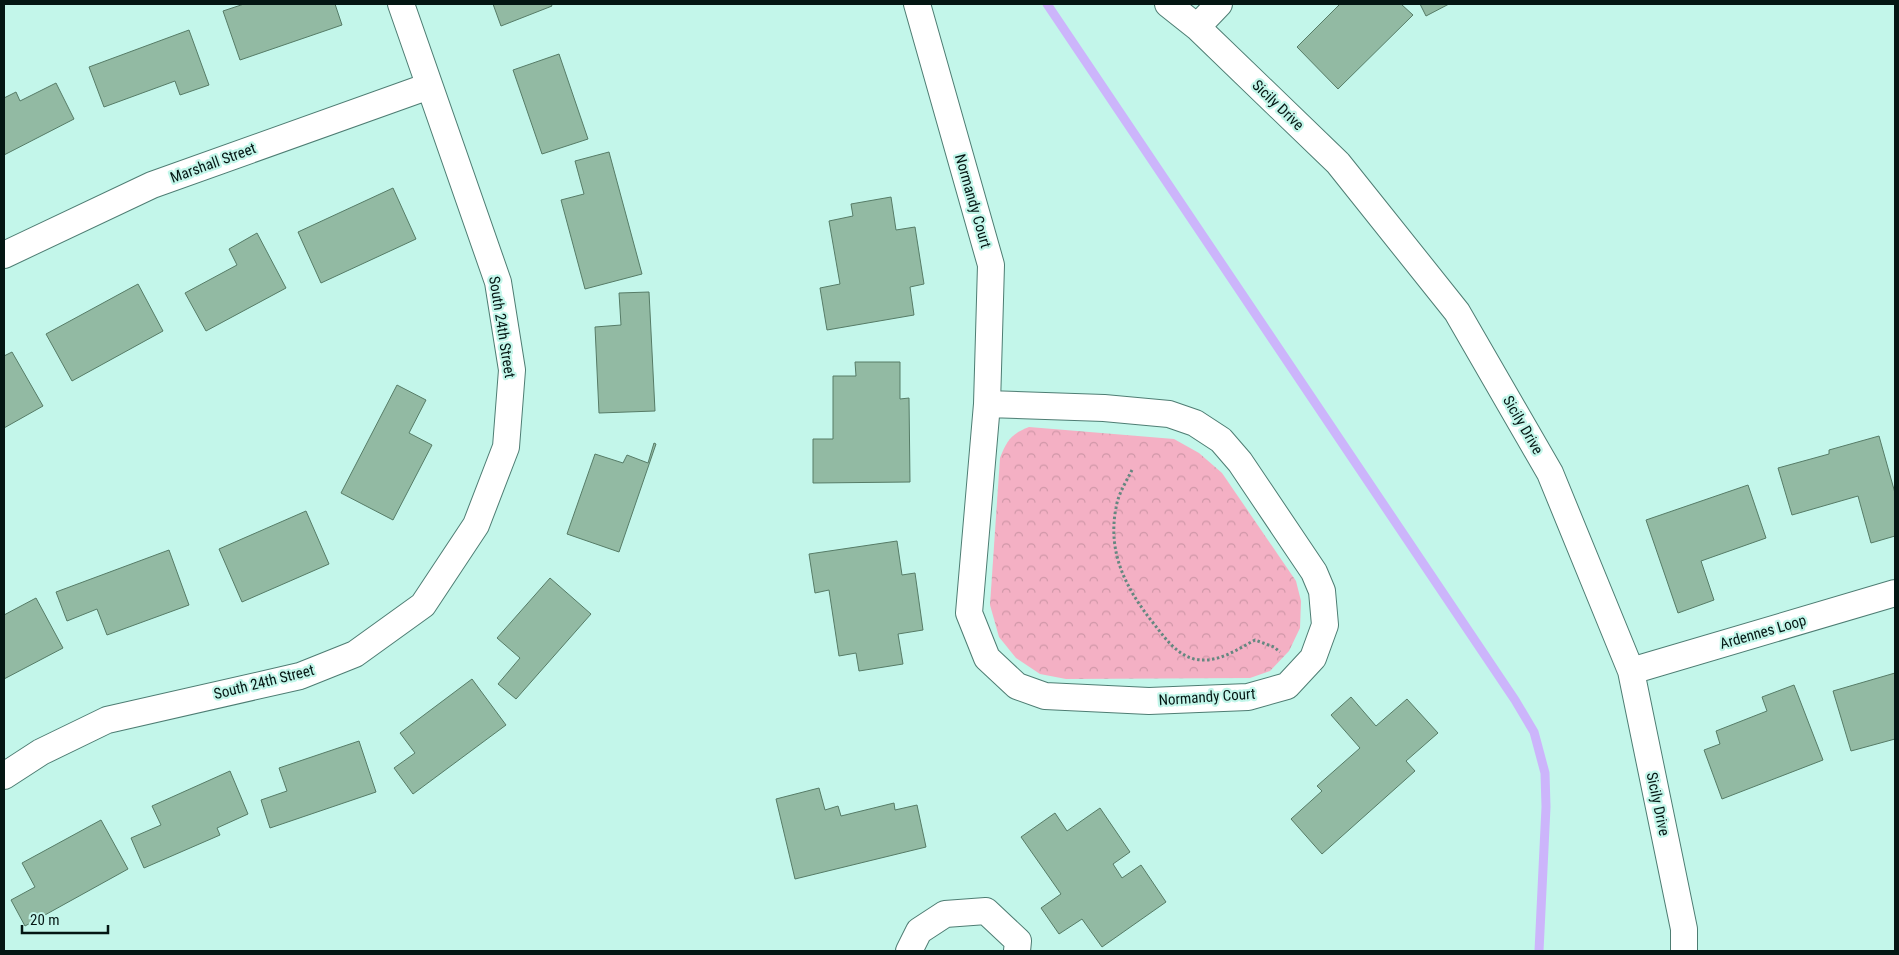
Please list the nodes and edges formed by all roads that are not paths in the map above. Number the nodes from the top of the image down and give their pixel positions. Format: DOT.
graph roads {
  1 [pos="401,4"];
  2 [pos="917,4"];
  3 [pos="1168,4"];
  4 [pos="1219,4"];
  5 [pos="1197,27"];
  6 [pos="429,86"];
  7 [pos="4,255"];
  8 [pos="987,404"];
  9 [pos="1895,594"];
  10 [pos="1631,671"];
  11 [pos="4,776"];
  12 [pos="909,951"];
  13 [pos="1017,951"];
  14 [pos="1684,951"];
  1 -- 6 [label="street, South 24th Street"];
  2 -- 8 [label="street, Normandy Court"];
  3 -- 5 [label="street, Sicily Drive"];
  4 -- 5 [label="street"];
  5 -- 10 [label="street, Sicily Drive"];
  6 -- 7 [label="street, Marshall Street"];
  6 -- 11 [label="street, South 24th Street"];
  8 -- 8 [label="street, Normandy Court"];
  9 -- 10 [label="street, Ardennes Loop"];
  10 -- 14 [label="street, Sicily Drive"];
  12 -- 13 [label="street"];
}
